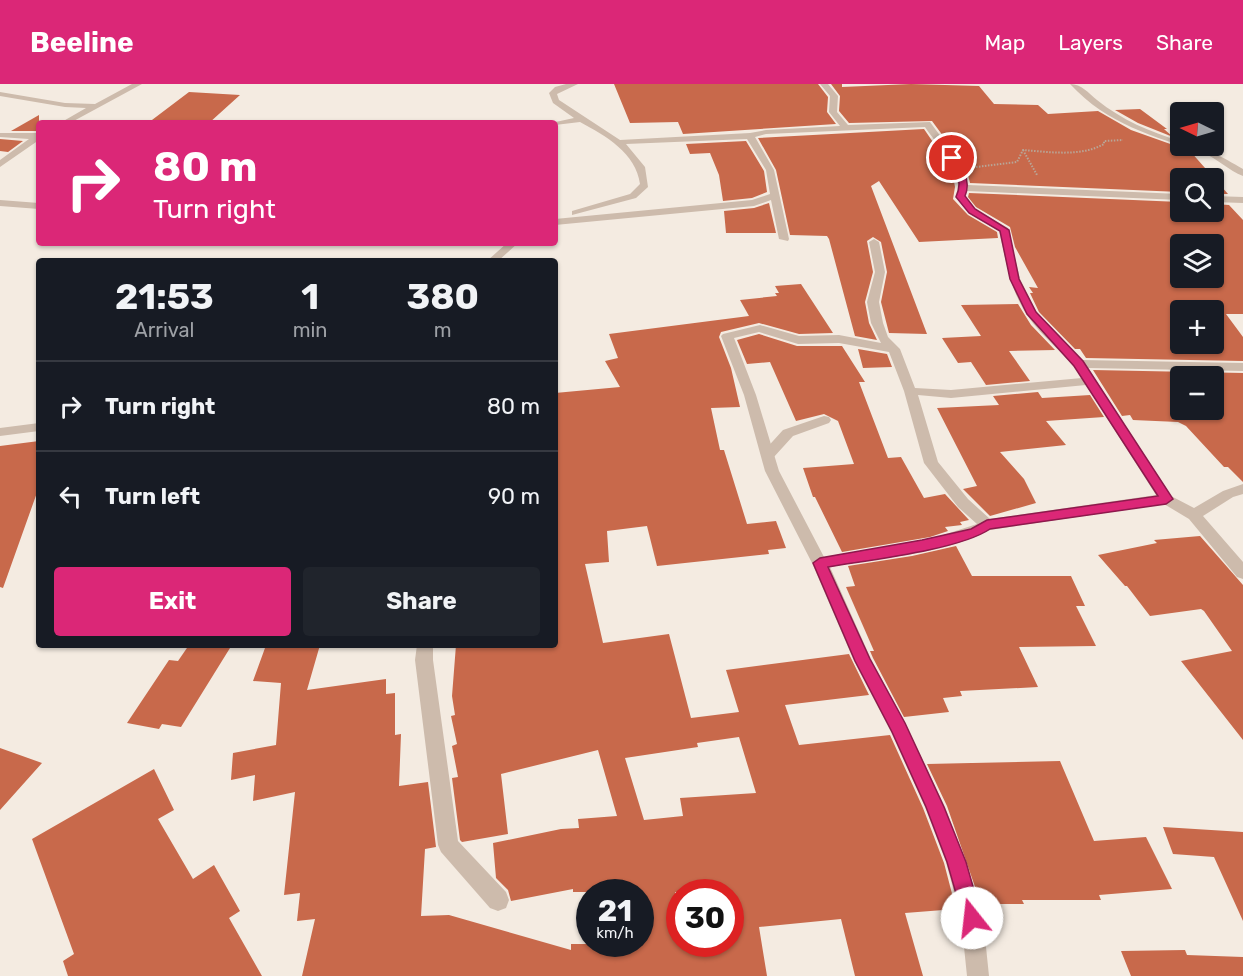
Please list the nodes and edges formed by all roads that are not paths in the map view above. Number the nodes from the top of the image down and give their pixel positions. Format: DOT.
graph roads {
  1 [pos="138,84"];
  2 [pos="574,84"];
  3 [pos="824,84"];
  4 [pos="1085,84"];
  5 [pos="1075,85"];
  6 [pos="0,94"];
  7 [pos="96,106"];
  8 [pos="581,119"];
  9 [pos="70,120"];
  10 [pos="558,123"];
  11 [pos="846,128"];
  12 [pos="0,135"];
  13 [pos="750,135"];
  14 [pos="36,137"];
  15 [pos="36,138"];
  16 [pos="1170,141"];
  17 [pos="621,142"];
  18 [pos="1215,156"];
  19 [pos="0,164"];
  20 [pos="1243,172"];
  21 [pos="964,188"];
  22 [pos="775,195"];
  23 [pos="1170,197"];
  24 [pos="1224,199"];
  25 [pos="1243,200"];
  26 [pos="0,203"];
  27 [pos="36,206"];
  28 [pos="558,220"];
  29 [pos="558,221"];
  30 [pos="784,239"];
  31 [pos="874,242"];
  32 [pos="510,246"];
  33 [pos="496,258"];
  34 [pos="894,349"];
  35 [pos="1079,364"];
  36 [pos="1243,367"];
  37 [pos="1091,381"];
  38 [pos="910,391"];
  39 [pos="824,420"];
  40 [pos="36,426"];
  41 [pos="0,432"];
  42 [pos="768,455"];
  43 [pos="1243,489"];
  44 [pos="1166,499"];
  45 [pos="1194,514"];
  46 [pos="987,525"];
  47 [pos="820,563"];
  48 [pos="1243,573"];
  49 [pos="425,648"];
  50 [pos="498,900"];
  51 [pos="978,976"];
  1 -- 7 [label="street"];
  2 -- 8 [label="street"];
  3 -- 11 [label="street"];
  4 -- 5 [label="street"];
  5 -- 16 [label="street"];
  6 -- 7 [label="street"];
  7 -- 9 [label="street"];
  8 -- 10 [label="street"];
  8 -- 17 [label="street"];
  11 -- 13 [label="street"];
  11 -- 21 [label="street"];
  12 -- 14 [label="street"];
  13 -- 17 [label="street"];
  13 -- 22 [label="street"];
  15 -- 19 [label="street"];
  17 -- 28 [label="street"];
  18 -- 20 [label="street"];
  21 -- 23 [label="street"];
  21 -- 35 [label="street"];
  22 -- 29 [label="street"];
  22 -- 30 [label="street"];
  24 -- 25 [label="street"];
  26 -- 27 [label="street"];
  31 -- 34 [label="street"];
  32 -- 33 [label="street"];
  34 -- 38 [label="street"];
  34 -- 42 [label="street"];
  35 -- 36 [label="street"];
  35 -- 37 [label="street"];
  37 -- 38 [label="street"];
  37 -- 44 [label="street"];
  38 -- 46 [label="street"];
  39 -- 42 [label="street"];
  40 -- 41 [label="street"];
  42 -- 47 [label="street"];
  43 -- 45 [label="street"];
  44 -- 45 [label="street"];
  44 -- 46 [label="street"];
  45 -- 48 [label="street"];
  46 -- 47 [label="street"];
  47 -- 51 [label="street"];
  49 -- 50 [label="street"];
}
